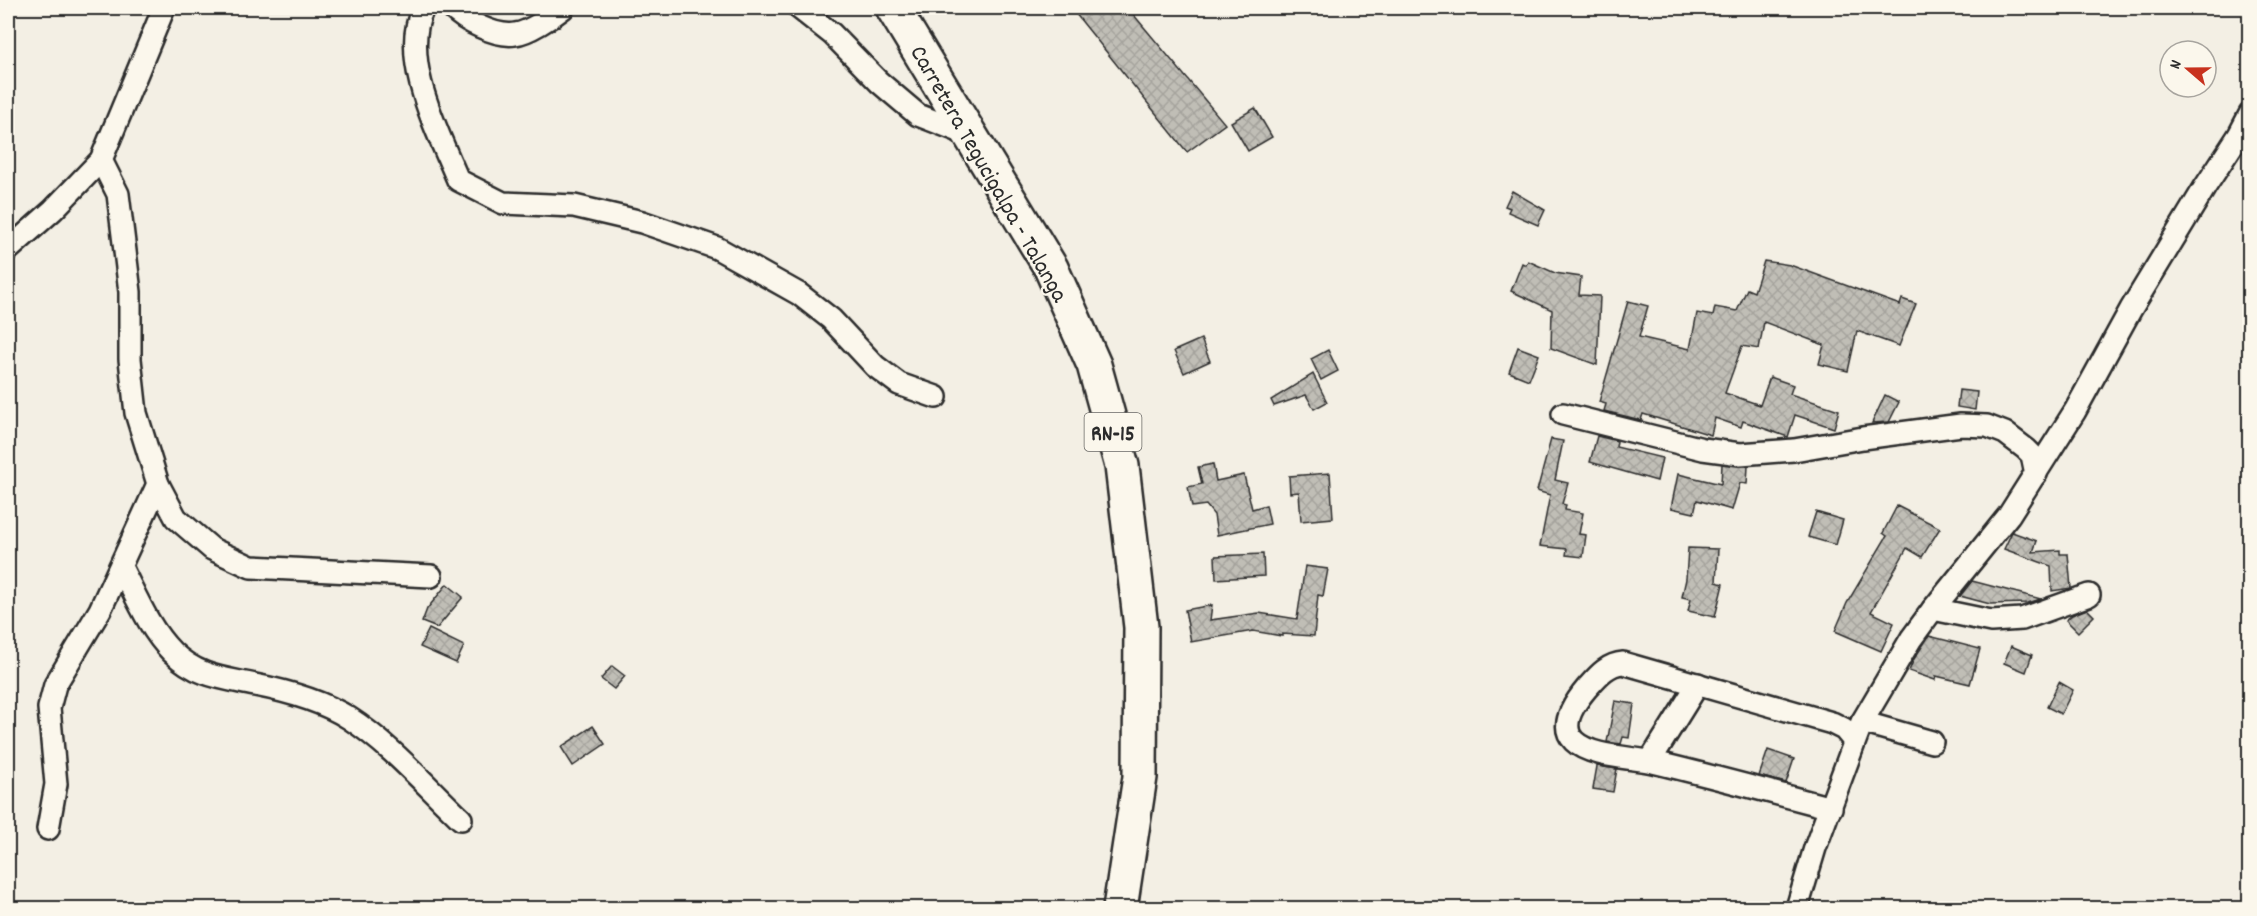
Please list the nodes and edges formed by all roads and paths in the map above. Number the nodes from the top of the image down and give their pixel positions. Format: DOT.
graph roads {
  1 [pos="164,8"];
  2 [pos="423,8"];
  3 [pos="452,8"];
  4 [pos="563,8"];
  5 [pos="799,8"];
  6 [pos="893,8"];
  7 [pos="2250,114"];
  8 [pos="972,136"];
  9 [pos="101,160"];
  10 [pos="8,250"];
  11 [pos="936,397"];
  12 [pos="1563,414"];
  13 [pos="2036,474"];
  14 [pos="158,484"];
  15 [pos="121,567"];
  16 [pos="431,576"];
  17 [pos="2089,595"];
  18 [pos="1933,609"];
  19 [pos="1698,684"];
  20 [pos="1858,732"];
  21 [pos="1932,742"];
  22 [pos="1650,761"];
  23 [pos="1830,808"];
  24 [pos="461,819"];
  25 [pos="48,829"];
  26 [pos="1120,909"];
  27 [pos="1797,909"];
  1 -- 9 [label="street"];
  2 -- 11 [label="street"];
  3 -- 4 [label="street"];
  5 -- 8 [label="street"];
  6 -- 8 [label="main road, Carretera Tegucigalpa - Talanga / RN-15"];
  7 -- 13 [label="street"];
  8 -- 26 [label="main road, Carretera Tegucigalpa - Talanga / RN-15"];
  9 -- 10 [label="street"];
  9 -- 14 [label="street"];
  12 -- 13 [label="street"];
  13 -- 18 [label="street"];
  14 -- 15 [label="street"];
  14 -- 16 [label="street"];
  15 -- 24 [label="street"];
  15 -- 25 [label="street"];
  17 -- 18 [label="street"];
  18 -- 20 [label="street"];
  19 -- 20 [label="street"];
  19 -- 22 [label="street"];
  19 -- 22 [label="street"];
  20 -- 21 [label="street"];
  20 -- 23 [label="street"];
  22 -- 23 [label="street"];
  23 -- 27 [label="street"];
}
